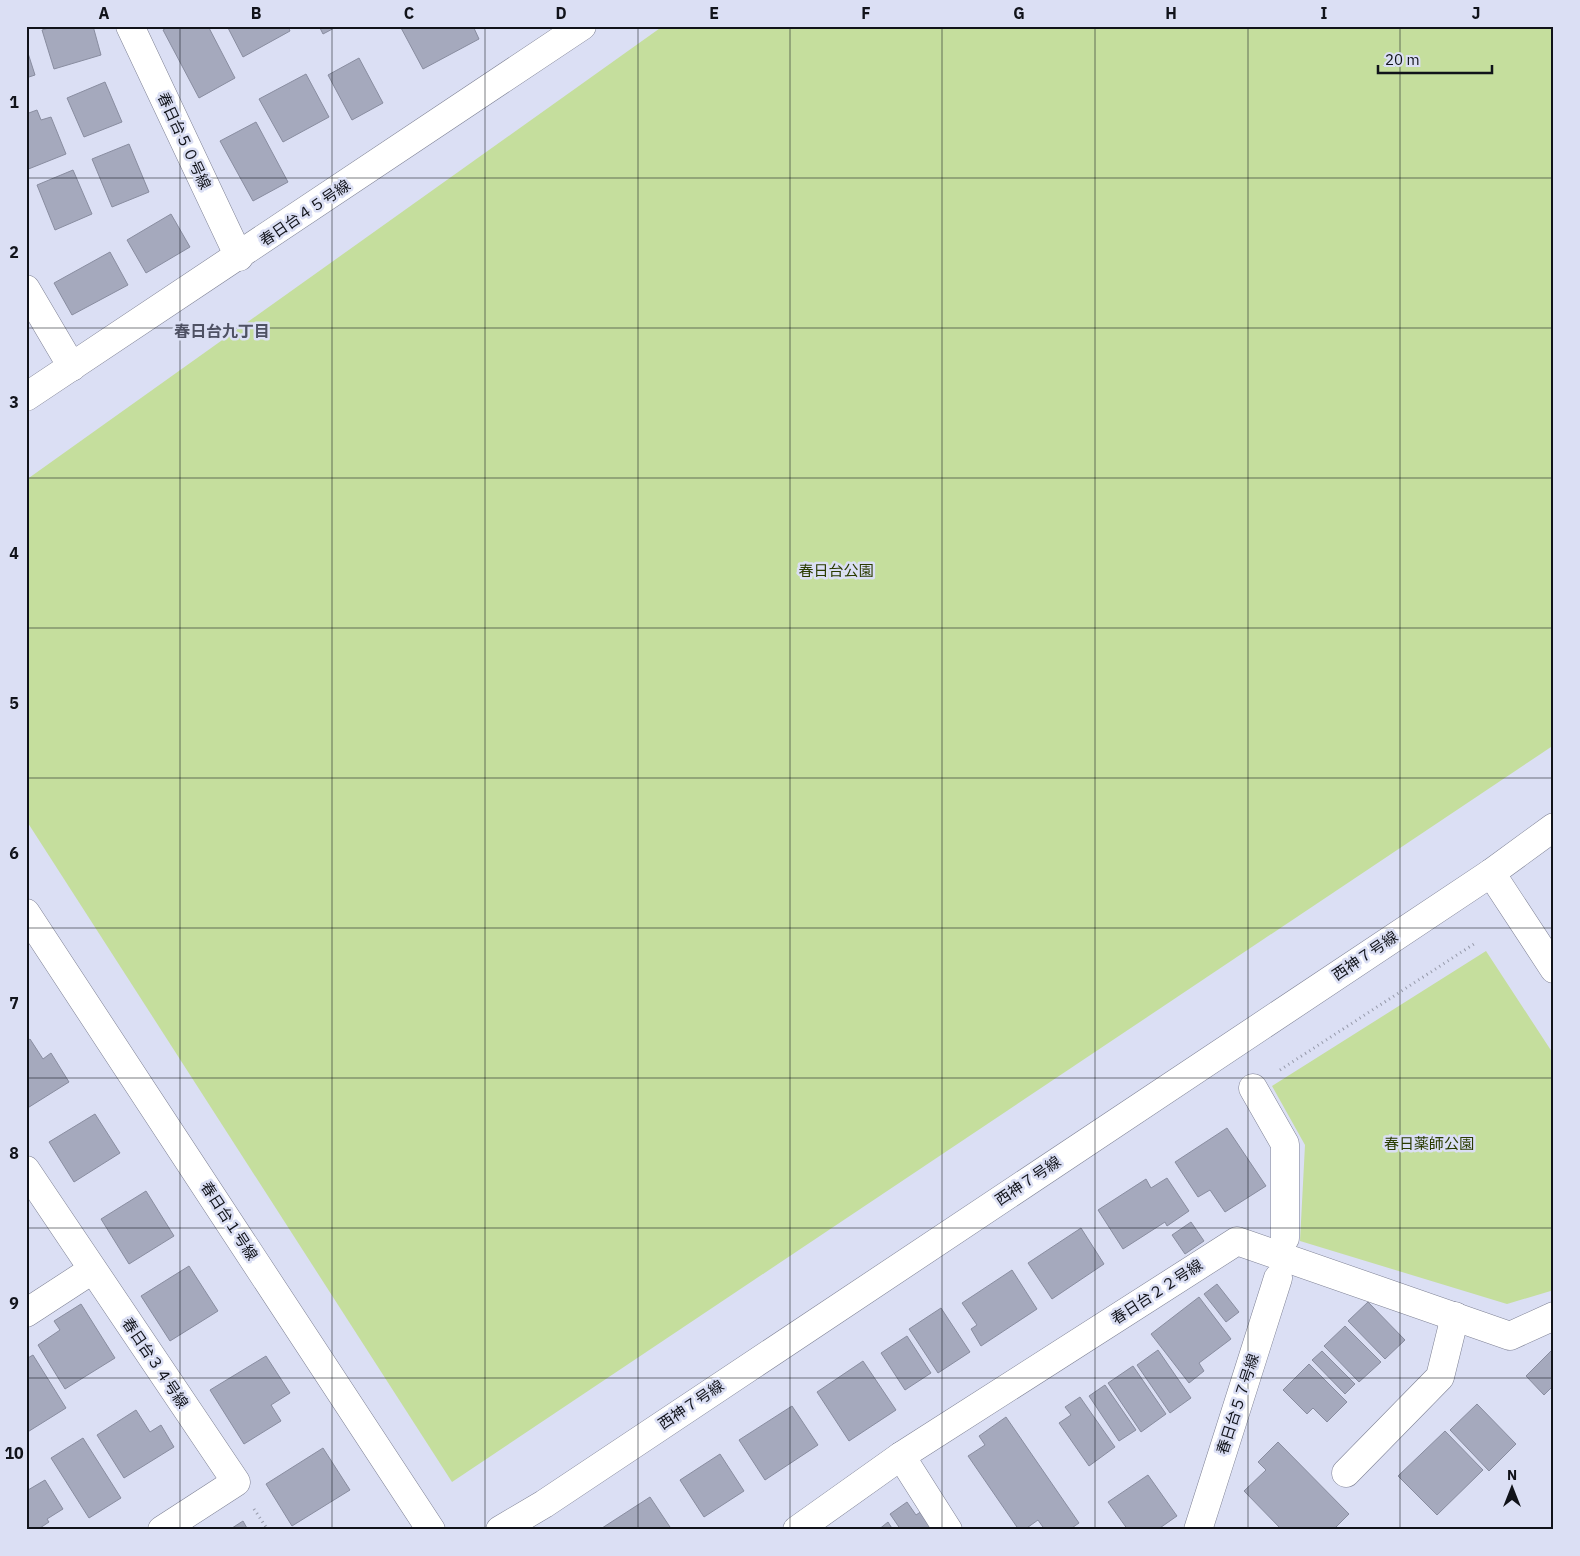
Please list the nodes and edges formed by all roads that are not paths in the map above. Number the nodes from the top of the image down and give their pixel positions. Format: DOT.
graph roads {
  1 [pos="130,26"];
  2 [pos="582,26"];
  3 [pos="239,257"];
  4 [pos="26,289"];
  5 [pos="72,367"];
  6 [pos="26,397"];
  7 [pos="1554,827"];
  8 [pos="1491,872"];
  9 [pos="26,913"];
  10 [pos="1554,969"];
  11 [pos="1253,1088"];
  12 [pos="26,1170"];
  13 [pos="1285,1238"];
  14 [pos="92,1270"];
  15 [pos="1278,1278"];
  16 [pos="26,1313"];
  17 [pos="1455,1316"];
  18 [pos="1554,1316"];
  19 [pos="901,1456"];
  20 [pos="1346,1473"];
  21 [pos="162,1530"];
  22 [pos="431,1530"];
  23 [pos="500,1530"];
  24 [pos="797,1530"];
  25 [pos="948,1530"];
  26 [pos="1198,1530"];
  1 -- 3 [label="street, 春日台５０号線"];
  2 -- 3 [label="street, 春日台４５号線"];
  3 -- 5 [label="street, 春日台４５号線"];
  4 -- 5 [label="street"];
  5 -- 6 [label="street, 春日台４５号線"];
  7 -- 8 [label="street, 西神７号線"];
  8 -- 10 [label="street"];
  8 -- 23 [label="street, 西神７号線"];
  9 -- 22 [label="street, 春日台１号線"];
  11 -- 13 [label="street"];
  12 -- 14 [label="street, 春日台３４号線"];
  14 -- 16 [label="street"];
  14 -- 21 [label="street, 春日台３４号線"];
  15 -- 26 [label="street, 春日台５７号線"];
  17 -- 18 [label="street, 春日台２２号線"];
  17 -- 19 [label="street, 春日台２２号線"];
  17 -- 20 [label="street"];
  19 -- 24 [label="street, 春日台２２号線"];
  19 -- 25 [label="street"];
}
